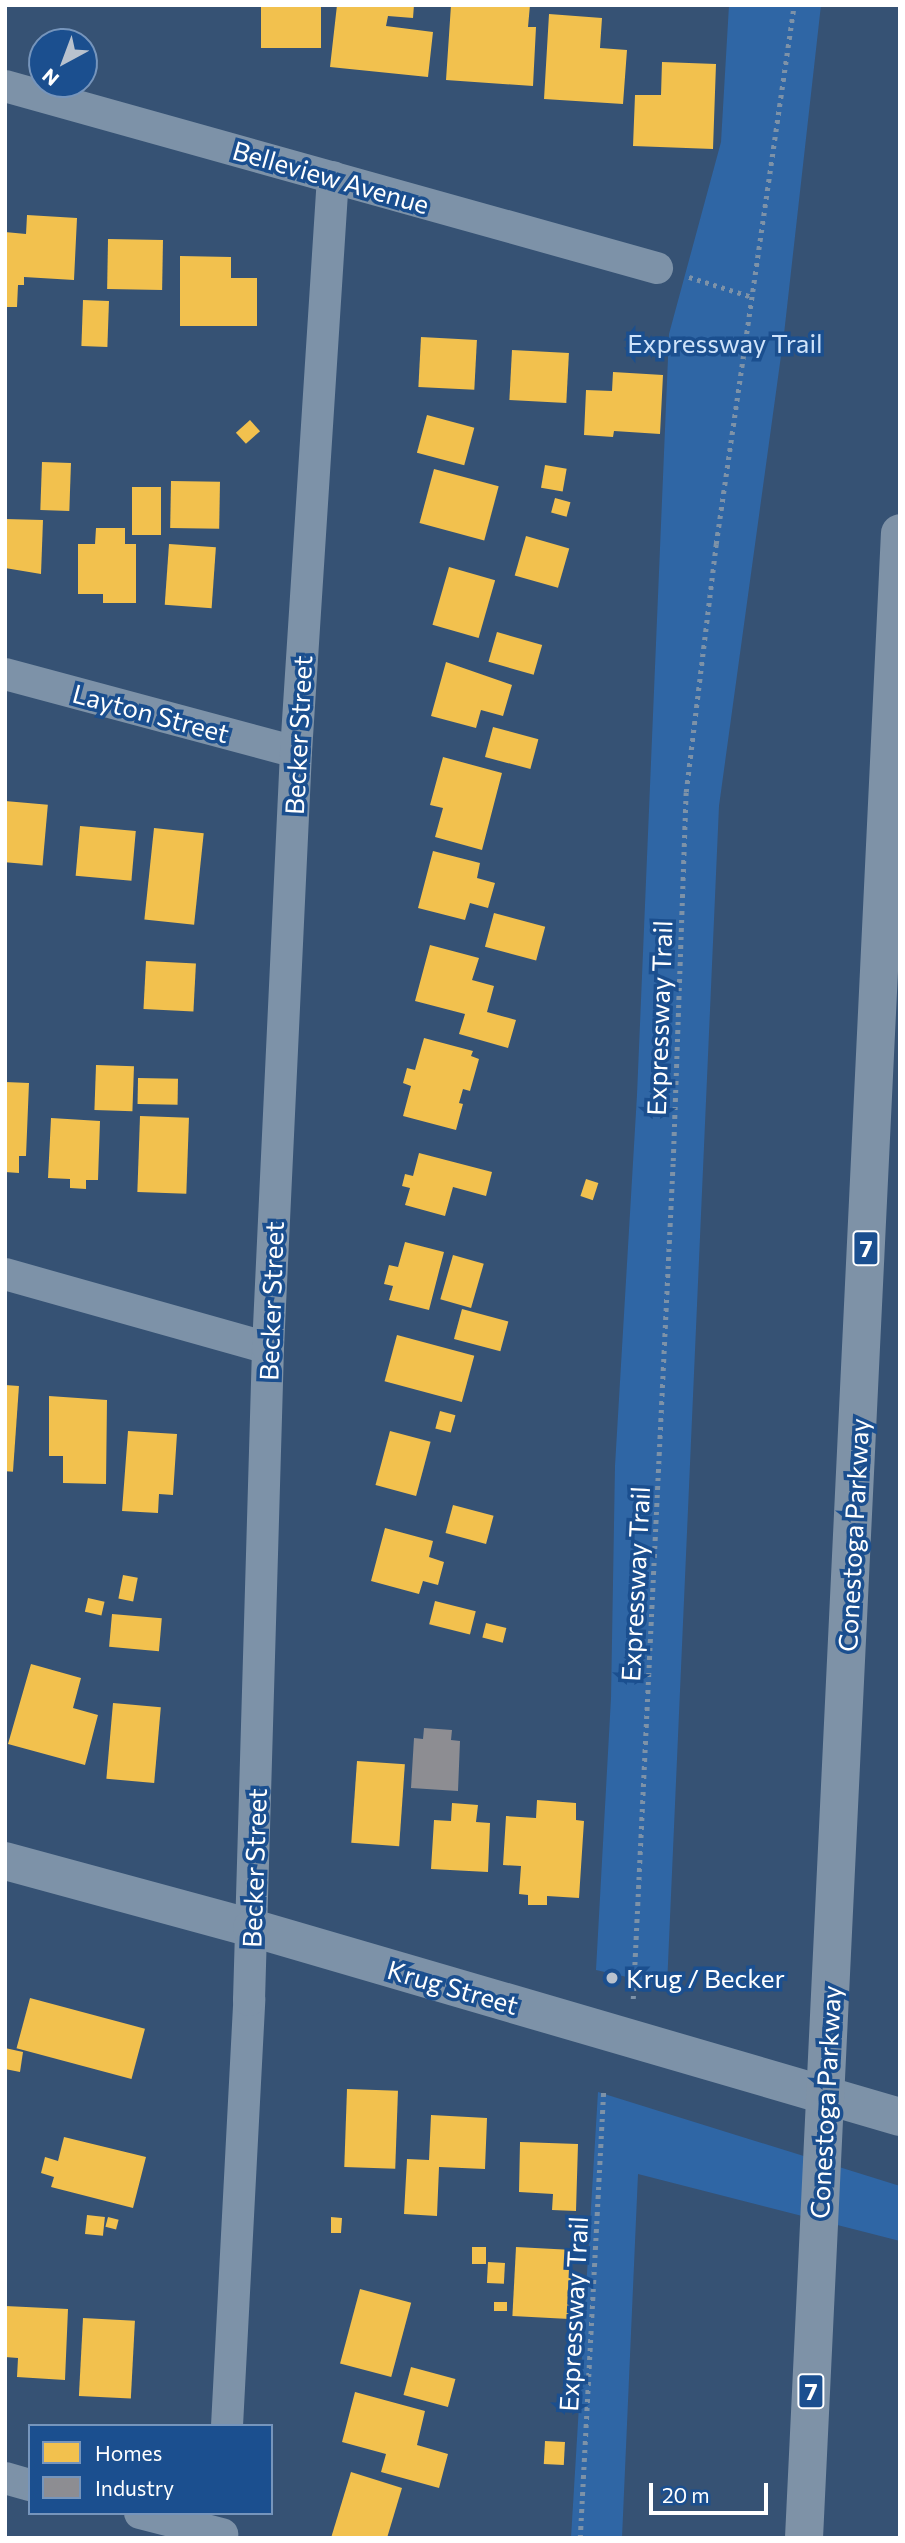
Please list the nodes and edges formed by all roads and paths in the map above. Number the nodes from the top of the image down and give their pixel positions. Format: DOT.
graph roads {
  1 [pos="794,5"];
  2 [pos="5,86"];
  3 [pos="333,177"];
  4 [pos="657,268"];
  5 [pos="752,296"];
  6 [pos="900,533"];
  7 [pos="5,674"];
  8 [pos="296,752"];
  9 [pos="5,1274"];
  10 [pos="268,1348"];
  11 [pos="5,1861"];
  12 [pos="252,1928"];
  13 [pos="625,2037"];
  14 [pos="603,2092"];
  15 [pos="900,2117"];
  16 [pos="227,2424"];
  17 [pos="5,2478"];
  18 [pos="28,2484"];
  19 [pos="151,2515"];
  20 [pos="222,2528"];
  21 [pos="580,2538"];
  22 [pos="804,2538"];
  1 -- 5 [label="path, Expressway Trail"];
  2 -- 3 [label="street, Belleview Avenue"];
  3 -- 4 [label="street, Belleview Avenue"];
  3 -- 8 [label="street, Becker Street"];
  4 -- 5 [label="path"];
  5 -- 13 [label="path, Expressway Trail"];
  6 -- 22 [label="highway, Conestoga Parkway / 7"];
  7 -- 8 [label="street, Layton Street"];
  8 -- 10 [label="street, Becker Street"];
  9 -- 10 [label="street"];
  10 -- 12 [label="street, Becker Street"];
  11 -- 12 [label="street, Krug Street"];
  12 -- 13 [label="street, Krug Street"];
  12 -- 16 [label="street, Becker Street"];
  13 -- 15 [label="street, Krug Street"];
  14 -- 21 [label="path, Expressway Trail"];
  17 -- 18 [label="street"];
  19 -- 20 [label="street"];
}
